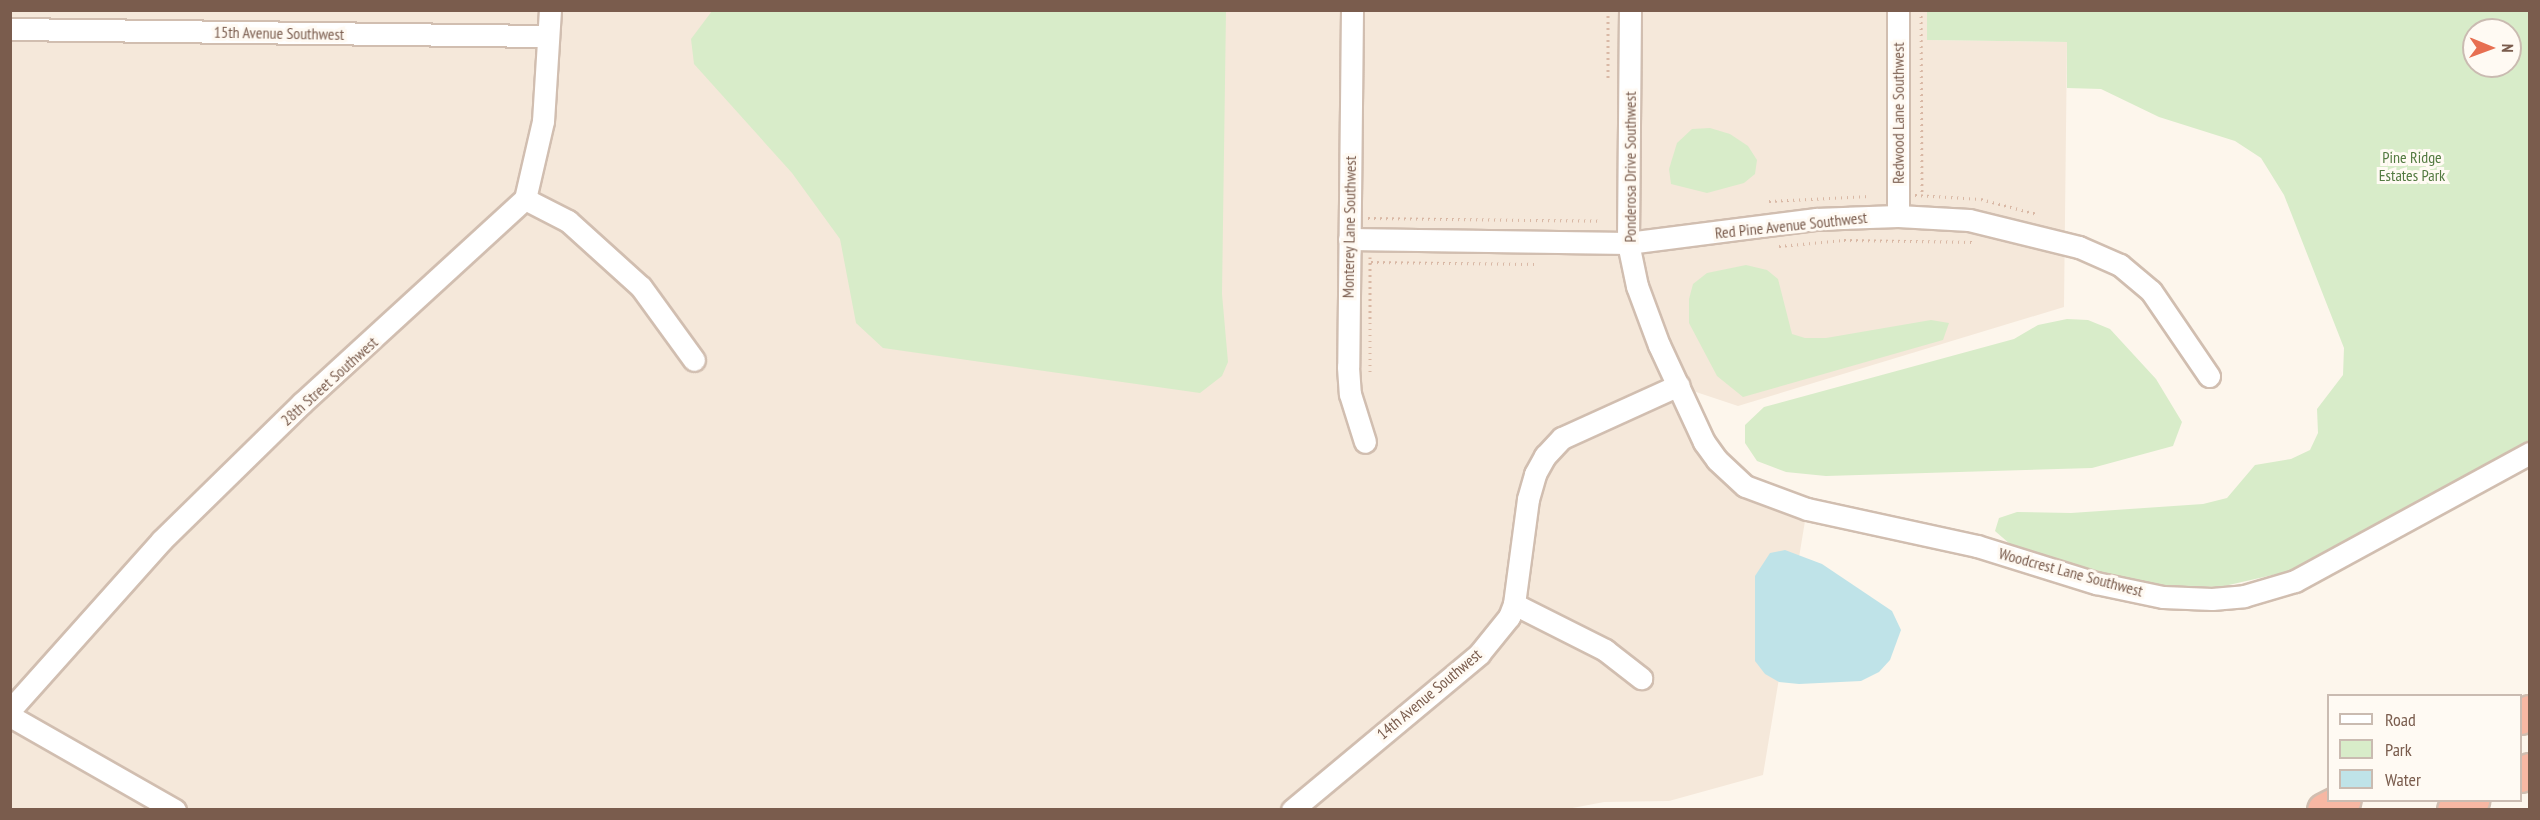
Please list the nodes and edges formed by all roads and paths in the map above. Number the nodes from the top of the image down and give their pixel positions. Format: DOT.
graph roads {
  1 [pos="550,10"];
  2 [pos="1352,10"];
  3 [pos="1630,10"];
  4 [pos="1898,10"];
  5 [pos="1922,10"];
  6 [pos="10,29"];
  7 [pos="548,36"];
  8 [pos="1922,195"];
  9 [pos="525,199"];
  10 [pos="1898,216"];
  11 [pos="1368,218"];
  12 [pos="1608,221"];
  13 [pos="1349,239"];
  14 [pos="1628,243"];
  15 [pos="1979,244"];
  16 [pos="1779,246"];
  17 [pos="1534,264"];
  18 [pos="694,360"];
  19 [pos="1370,372"];
  20 [pos="2209,376"];
  21 [pos="1679,385"];
  22 [pos="1365,441"];
  23 [pos="2529,453"];
  24 [pos="1514,604"];
  25 [pos="1641,678"];
  26 [pos="10,710"];
  27 [pos="10,716"];
  28 [pos="2342,802"];
  29 [pos="2470,802"];
  30 [pos="175,810"];
  31 [pos="1292,810"];
  32 [pos="2324,810"];
  33 [pos="2454,810"];
  1 -- 7 [label="street"];
  2 -- 13 [label="street, Monterey Lane Southwest"];
  3 -- 14 [label="street, Ponderosa Drive Southwest"];
  4 -- 10 [label="street, Redwood Lane Southwest"];
  5 -- 8 [label="path"];
  6 -- 7 [label="street, 15th Avenue Southwest"];
  7 -- 9 [label="street"];
  9 -- 18 [label="street"];
  9 -- 26 [label="street, 28th Street Southwest"];
  10 -- 14 [label="street, Red Pine Avenue Southwest"];
  10 -- 20 [label="street, Red Pine Avenue Southwest"];
  11 -- 12 [label="path"];
  13 -- 14 [label="street, Red Pine Avenue Southwest"];
  13 -- 22 [label="street, Monterey Lane Southwest"];
  14 -- 21 [label="street, Ponderosa Drive Southwest"];
  15 -- 16 [label="path"];
  17 -- 19 [label="path"];
  21 -- 23 [label="street, Woodcrest Lane Southwest"];
  21 -- 24 [label="street, 14th Avenue Southwest"];
  24 -- 25 [label="street"];
  24 -- 31 [label="street, 14th Avenue Southwest"];
  27 -- 30 [label="street"];
  28 -- 32 [label="highway"];
  29 -- 33 [label="highway"];
}
